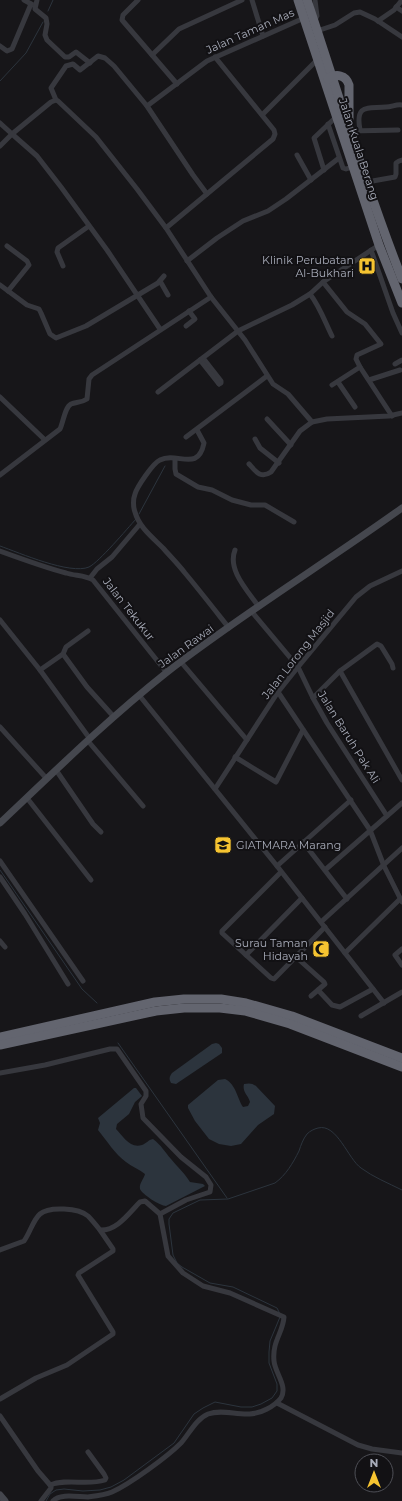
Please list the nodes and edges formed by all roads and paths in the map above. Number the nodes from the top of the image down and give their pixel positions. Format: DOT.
graph roads {
  1 [pos="24,0"];
  2 [pos="37,0"];
  3 [pos="138,0"];
  4 [pos="242,0"];
  5 [pos="252,0"];
  6 [pos="298,0"];
  7 [pos="307,0"];
  8 [pos="315,0"];
  9 [pos="402,0"];
  10 [pos="33,5"];
  11 [pos="396,7"];
  12 [pos="402,11"];
  13 [pos="304,18"];
  14 [pos="378,21"];
  15 [pos="316,26"];
  16 [pos="263,36"];
  17 [pos="402,37"];
  18 [pos="0,46"];
  19 [pos="152,55"];
  20 [pos="215,57"];
  21 [pos="317,60"];
  22 [pos="90,63"];
  23 [pos="332,76"];
  24 [pos="176,84"];
  25 [pos="328,92"];
  26 [pos="56,100"];
  27 [pos="402,105"];
  28 [pos="147,106"];
  29 [pos="262,115"];
  30 [pos="336,117"];
  31 [pos="0,123"];
  32 [pos="328,124"];
  33 [pos="350,130"];
  34 [pos="360,130"];
  35 [pos="398,130"];
  36 [pos="12,134"];
  37 [pos="0,146"];
  38 [pos="297,155"];
  39 [pos="339,158"];
  40 [pos="402,160"];
  41 [pos="352,167"];
  42 [pos="324,170"];
  43 [pos="311,180"];
  44 [pos="367,182"];
  45 [pos="207,194"];
  46 [pos="90,226"];
  47 [pos="166,228"];
  48 [pos="7,246"];
  49 [pos="375,248"];
  50 [pos="187,261"];
  51 [pos="63,266"];
  52 [pos="389,271"];
  53 [pos="380,274"];
  54 [pos="164,276"];
  55 [pos="402,279"];
  56 [pos="160,281"];
  57 [pos="323,282"];
  58 [pos="0,284"];
  59 [pos="8,290"];
  60 [pos="168,294"];
  61 [pos="310,294"];
  62 [pos="138,295"];
  63 [pos="211,297"];
  64 [pos="402,303"];
  65 [pos="189,311"];
  66 [pos="186,326"];
  67 [pos="160,329"];
  68 [pos="238,331"];
  69 [pos="402,333"];
  70 [pos="332,336"];
  71 [pos="202,359"];
  72 [pos="402,360"];
  73 [pos="394,364"];
  74 [pos="360,367"];
  75 [pos="400,370"];
  76 [pos="267,376"];
  77 [pos="369,380"];
  78 [pos="338,382"];
  79 [pos="332,386"];
  80 [pos="158,392"];
  81 [pos="0,397"];
  82 [pos="355,407"];
  83 [pos="402,413"];
  84 [pos="392,416"];
  85 [pos="267,418"];
  86 [pos="312,422"];
  87 [pos="197,430"];
  88 [pos="186,437"];
  89 [pos="255,439"];
  90 [pos="46,440"];
  91 [pos="292,445"];
  92 [pos="175,458"];
  93 [pos="279,463"];
  94 [pos="248,464"];
  95 [pos="0,475"];
  96 [pos="402,508"];
  97 [pos="294,522"];
  98 [pos="140,524"];
  99 [pos="235,550"];
  100 [pos="0,551"];
  101 [pos="402,571"];
  102 [pos="90,578"];
  103 [pos="259,607"];
  104 [pos="252,612"];
  105 [pos="0,620"];
  106 [pos="229,628"];
  107 [pos="88,631"];
  108 [pos="63,654"];
  109 [pos="181,662"];
  110 [pos="298,667"];
  111 [pos="393,668"];
  112 [pos="40,670"];
  113 [pos="340,671"];
  114 [pos="167,673"];
  115 [pos="278,692"];
  116 [pos="140,695"];
  117 [pos="313,698"];
  118 [pos="114,717"];
  119 [pos="0,727"];
  120 [pos="303,730"];
  121 [pos="89,740"];
  122 [pos="247,740"];
  123 [pos="235,757"];
  124 [pos="56,770"];
  125 [pos="47,779"];
  126 [pos="402,780"];
  127 [pos="215,789"];
  128 [pos="27,798"];
  129 [pos="351,800"];
  130 [pos="402,803"];
  131 [pos="143,806"];
  132 [pos="387,816"];
  133 [pos="0,823"];
  134 [pos="370,830"];
  135 [pos="101,832"];
  136 [pos="303,842"];
  137 [pos="402,848"];
  138 [pos="0,861"];
  139 [pos="277,866"];
  140 [pos="384,866"];
  141 [pos="325,870"];
  142 [pos="282,872"];
  143 [pos="0,877"];
  144 [pos="91,880"];
  145 [pos="302,898"];
  146 [pos="347,899"];
  147 [pos="401,901"];
  148 [pos="321,922"];
  149 [pos="325,927"];
  150 [pos="0,941"];
  151 [pos="5,947"];
  152 [pos="402,949"];
  153 [pos="345,953"];
  154 [pos="246,955"];
  155 [pos="296,957"];
  156 [pos="402,965"];
  157 [pos="83,981"];
  158 [pos="68,984"];
  159 [pos="373,988"];
  160 [pos="318,990"];
  161 [pos="402,992"];
  162 [pos="311,996"];
  163 [pos="384,1003"];
  164 [pos="361,1016"];
  165 [pos="0,1037"];
  166 [pos="0,1045"];
  167 [pos="402,1058"];
  168 [pos="402,1067"];
  169 [pos="0,1073"];
  170 [pos="160,1214"];
  171 [pos="100,1230"];
  172 [pos="0,1250"];
  173 [pos="0,1399"];
  174 [pos="277,1403"];
  175 [pos="0,1416"];
  176 [pos="88,1452"];
  177 [pos="402,1454"];
  178 [pos="50,1486"];
  179 [pos="0,1495"];
  180 [pos="54,1500"];
  181 [pos="5,1501"];
  182 [pos="41,1501"];
  1 -- 10 [label="street"];
  2 -- 10 [label="street"];
  3 -- 19 [label="street"];
  4 -- 19 [label="street"];
  5 -- 16 [label="street"];
  6 -- 13 [label="highway, Jalan Kuala Berang"];
  7 -- 15 [label="highway, Jalan Kuala Berang"];
  8 -- 15 [label="street"];
  9 -- 11 [label="street"];
  10 -- 18 [label="street"];
  10 -- 22 [label="street"];
  11 -- 12 [label="street"];
  11 -- 14 [label="street"];
  13 -- 16 [label="street, Jalan Taman Mas"];
  13 -- 21 [label="highway, Jalan Kuala Berang"];
  14 -- 15 [label="street"];
  14 -- 17 [label="street"];
  15 -- 23 [label="highway, Jalan Kuala Berang"];
  16 -- 20 [label="street, Jalan Taman Mas"];
  19 -- 24 [label="street"];
  20 -- 24 [label="street, Jalan Taman Mas"];
  20 -- 29 [label="street"];
  21 -- 25 [label="highway, Jalan Kuala Berang"];
  21 -- 29 [label="street"];
  22 -- 26 [label="street"];
  22 -- 28 [label="street"];
  23 -- 25 [label="highway"];
  23 -- 33 [label="highway, Jalan Kuala Berang"];
  23 -- 33 [label="highway"];
  24 -- 28 [label="street, Jalan Taman Mas"];
  25 -- 30 [label="highway, Jalan Kuala Berang"];
  26 -- 36 [label="street"];
  26 -- 47 [label="street"];
  27 -- 34 [label="street"];
  28 -- 45 [label="street"];
  29 -- 45 [label="street"];
  30 -- 32 [label="street"];
  30 -- 41 [label="highway, Jalan Kuala Berang"];
  31 -- 36 [label="street"];
  32 -- 39 [label="street"];
  32 -- 42 [label="street"];
  33 -- 34 [label="street"];
  33 -- 44 [label="highway, Jalan Kuala Berang"];
  34 -- 35 [label="street"];
  36 -- 37 [label="street"];
  36 -- 46 [label="street"];
  38 -- 43 [label="street"];
  39 -- 41 [label="street"];
  39 -- 42 [label="street"];
  40 -- 44 [label="street"];
  41 -- 49 [label="highway, Jalan Kuala Berang"];
  42 -- 43 [label="street"];
  43 -- 50 [label="street"];
  44 -- 55 [label="highway, Jalan Kuala Berang"];
  45 -- 47 [label="street"];
  46 -- 51 [label="street"];
  46 -- 62 [label="street"];
  47 -- 50 [label="street"];
  48 -- 59 [label="street"];
  49 -- 52 [label="highway, Jalan Kuala Berang"];
  49 -- 53 [label="street"];
  49 -- 57 [label="street"];
  50 -- 63 [label="street"];
  52 -- 53 [label="street"];
  52 -- 64 [label="highway, Jalan Kuala Berang"];
  53 -- 69 [label="street"];
  54 -- 56 [label="street"];
  56 -- 60 [label="street"];
  56 -- 62 [label="street"];
  57 -- 61 [label="street"];
  57 -- 74 [label="street"];
  58 -- 59 [label="street"];
  59 -- 62 [label="street"];
  61 -- 68 [label="street"];
  61 -- 70 [label="street"];
  62 -- 67 [label="street"];
  63 -- 65 [label="street"];
  63 -- 68 [label="street"];
  65 -- 66 [label="street"];
  65 -- 67 [label="street"];
  67 -- 90 [label="street"];
  68 -- 71 [label="street"];
  68 -- 76 [label="street"];
  71 -- 71 [label="street"];
  71 -- 80 [label="street"];
  72 -- 73 [label="street"];
  74 -- 77 [label="street"];
  74 -- 78 [label="street"];
  75 -- 77 [label="street"];
  76 -- 86 [label="street"];
  76 -- 87 [label="street"];
  77 -- 84 [label="street"];
  78 -- 79 [label="street"];
  78 -- 82 [label="street"];
  81 -- 90 [label="street"];
  83 -- 84 [label="street"];
  84 -- 86 [label="street"];
  85 -- 91 [label="street"];
  86 -- 91 [label="street"];
  87 -- 88 [label="street"];
  87 -- 92 [label="street"];
  89 -- 93 [label="street"];
  90 -- 95 [label="street"];
  91 -- 93 [label="street"];
  92 -- 97 [label="street"];
  92 -- 98 [label="street"];
  93 -- 94 [label="street"];
  96 -- 103 [label="main road, Jalan Rawai"];
  98 -- 102 [label="street"];
  98 -- 106 [label="street"];
  99 -- 103 [label="street"];
  100 -- 102 [label="street"];
  101 -- 110 [label="street, Jalan Lorong Masjid"];
  102 -- 114 [label="street, Jalan Tekukur"];
  103 -- 104 [label="main road, Jalan Rawai"];
  104 -- 106 [label="main road, Jalan Rawai"];
  104 -- 110 [label="street, Jalan Baruh Pak Ali"];
  105 -- 112 [label="street"];
  106 -- 109 [label="main road, Jalan Rawai"];
  107 -- 108 [label="street"];
  108 -- 112 [label="street"];
  108 -- 118 [label="street"];
  109 -- 114 [label="main road, Jalan Rawai"];
  109 -- 122 [label="street"];
  110 -- 115 [label="street, Jalan Lorong Masjid"];
  110 -- 117 [label="street, Jalan Baruh Pak Ali"];
  111 -- 113 [label="street"];
  112 -- 121 [label="street"];
  113 -- 117 [label="street"];
  113 -- 126 [label="street"];
  114 -- 116 [label="main road, Jalan Rawai"];
  115 -- 120 [label="street"];
  115 -- 122 [label="street, Jalan Lorong Masjid"];
  116 -- 118 [label="main road, Jalan Rawai"];
  116 -- 127 [label="street"];
  117 -- 132 [label="street, Jalan Baruh Pak Ali"];
  118 -- 121 [label="main road, Jalan Rawai"];
  119 -- 125 [label="street"];
  120 -- 123 [label="street"];
  120 -- 129 [label="street"];
  121 -- 124 [label="main road, Jalan Rawai"];
  121 -- 131 [label="street"];
  122 -- 123 [label="street, Jalan Lorong Masjid"];
  123 -- 127 [label="street, Jalan Lorong Masjid"];
  124 -- 125 [label="main road, Jalan Rawai"];
  124 -- 135 [label="street"];
  125 -- 128 [label="main road, Jalan Rawai"];
  127 -- 139 [label="street"];
  128 -- 133 [label="main road, Jalan Rawai"];
  128 -- 144 [label="street"];
  129 -- 134 [label="street"];
  129 -- 136 [label="street"];
  130 -- 132 [label="street"];
  132 -- 134 [label="street"];
  134 -- 140 [label="street"];
  134 -- 141 [label="street"];
  136 -- 139 [label="street"];
  136 -- 141 [label="street"];
  137 -- 140 [label="street"];
  138 -- 157 [label="street"];
  139 -- 142 [label="street"];
  140 -- 146 [label="street"];
  140 -- 147 [label="street"];
  141 -- 146 [label="street"];
  142 -- 145 [label="street"];
  142 -- 154 [label="street"];
  143 -- 158 [label="street"];
  145 -- 148 [label="street"];
  145 -- 154 [label="street"];
  146 -- 148 [label="street"];
  147 -- 153 [label="street"];
  148 -- 149 [label="street"];
  149 -- 153 [label="street"];
  149 -- 155 [label="street"];
  150 -- 151 [label="street"];
  152 -- 156 [label="street"];
  153 -- 159 [label="street"];
  154 -- 155 [label="street"];
  155 -- 160 [label="street"];
  159 -- 160 [label="street"];
  159 -- 163 [label="street"];
  160 -- 162 [label="street"];
  161 -- 163 [label="street"];
  163 -- 164 [label="street"];
  165 -- 167 [label="highway"];
  166 -- 168 [label="highway"];
  169 -- 170 [label="street"];
  170 -- 171 [label="street"];
  170 -- 174 [label="street"];
  171 -- 172 [label="street"];
  171 -- 173 [label="street"];
  174 -- 177 [label="street"];
  174 -- 180 [label="street"];
  175 -- 178 [label="street"];
  176 -- 178 [label="street"];
  178 -- 182 [label="street"];
  179 -- 181 [label="main road"];
}
